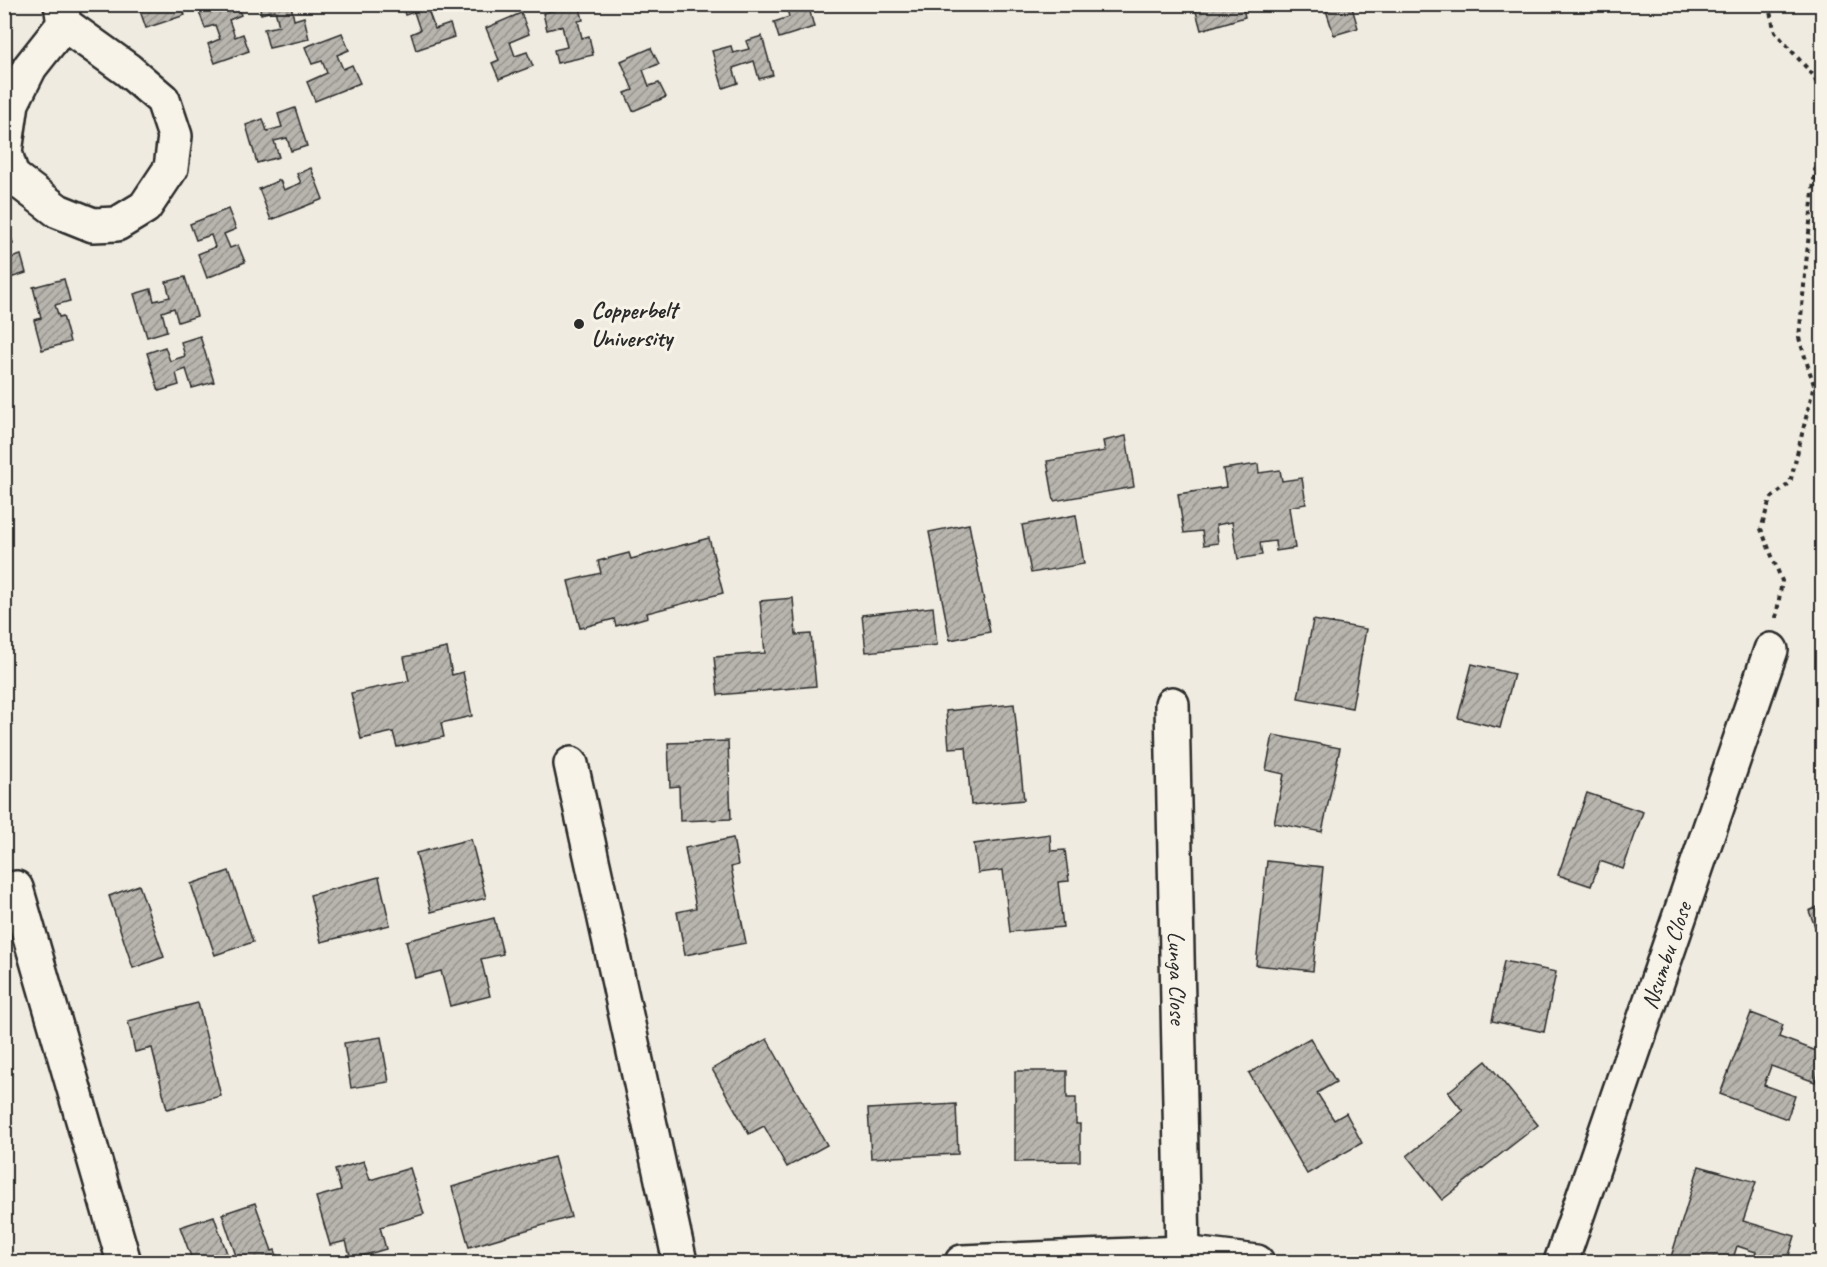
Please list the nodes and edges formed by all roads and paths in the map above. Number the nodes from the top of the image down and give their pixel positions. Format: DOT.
graph roads {
  1 [pos="1768,4"];
  2 [pos="62,14"];
  3 [pos="1822,95"];
  4 [pos="1822,163"];
  5 [pos="1771,650"];
  6 [pos="1173,704"];
  7 [pos="571,764"];
  8 [pos="16,888"];
  9 [pos="1183,1253"];
  10 [pos="999,1261"];
  11 [pos="124,1263"];
  12 [pos="680,1263"];
  13 [pos="962,1263"];
  14 [pos="1257,1263"];
  15 [pos="1561,1263"];
  1 -- 3 [label="path"];
  2 -- 2 [label="street"];
  4 -- 5 [label="path"];
  5 -- 15 [label="street, Nsumbu Close"];
  6 -- 9 [label="street, Lunga Close"];
  7 -- 12 [label="street"];
  8 -- 11 [label="street"];
  9 -- 10 [label="street"];
  9 -- 14 [label="street"];
  10 -- 13 [label="street"];
}
